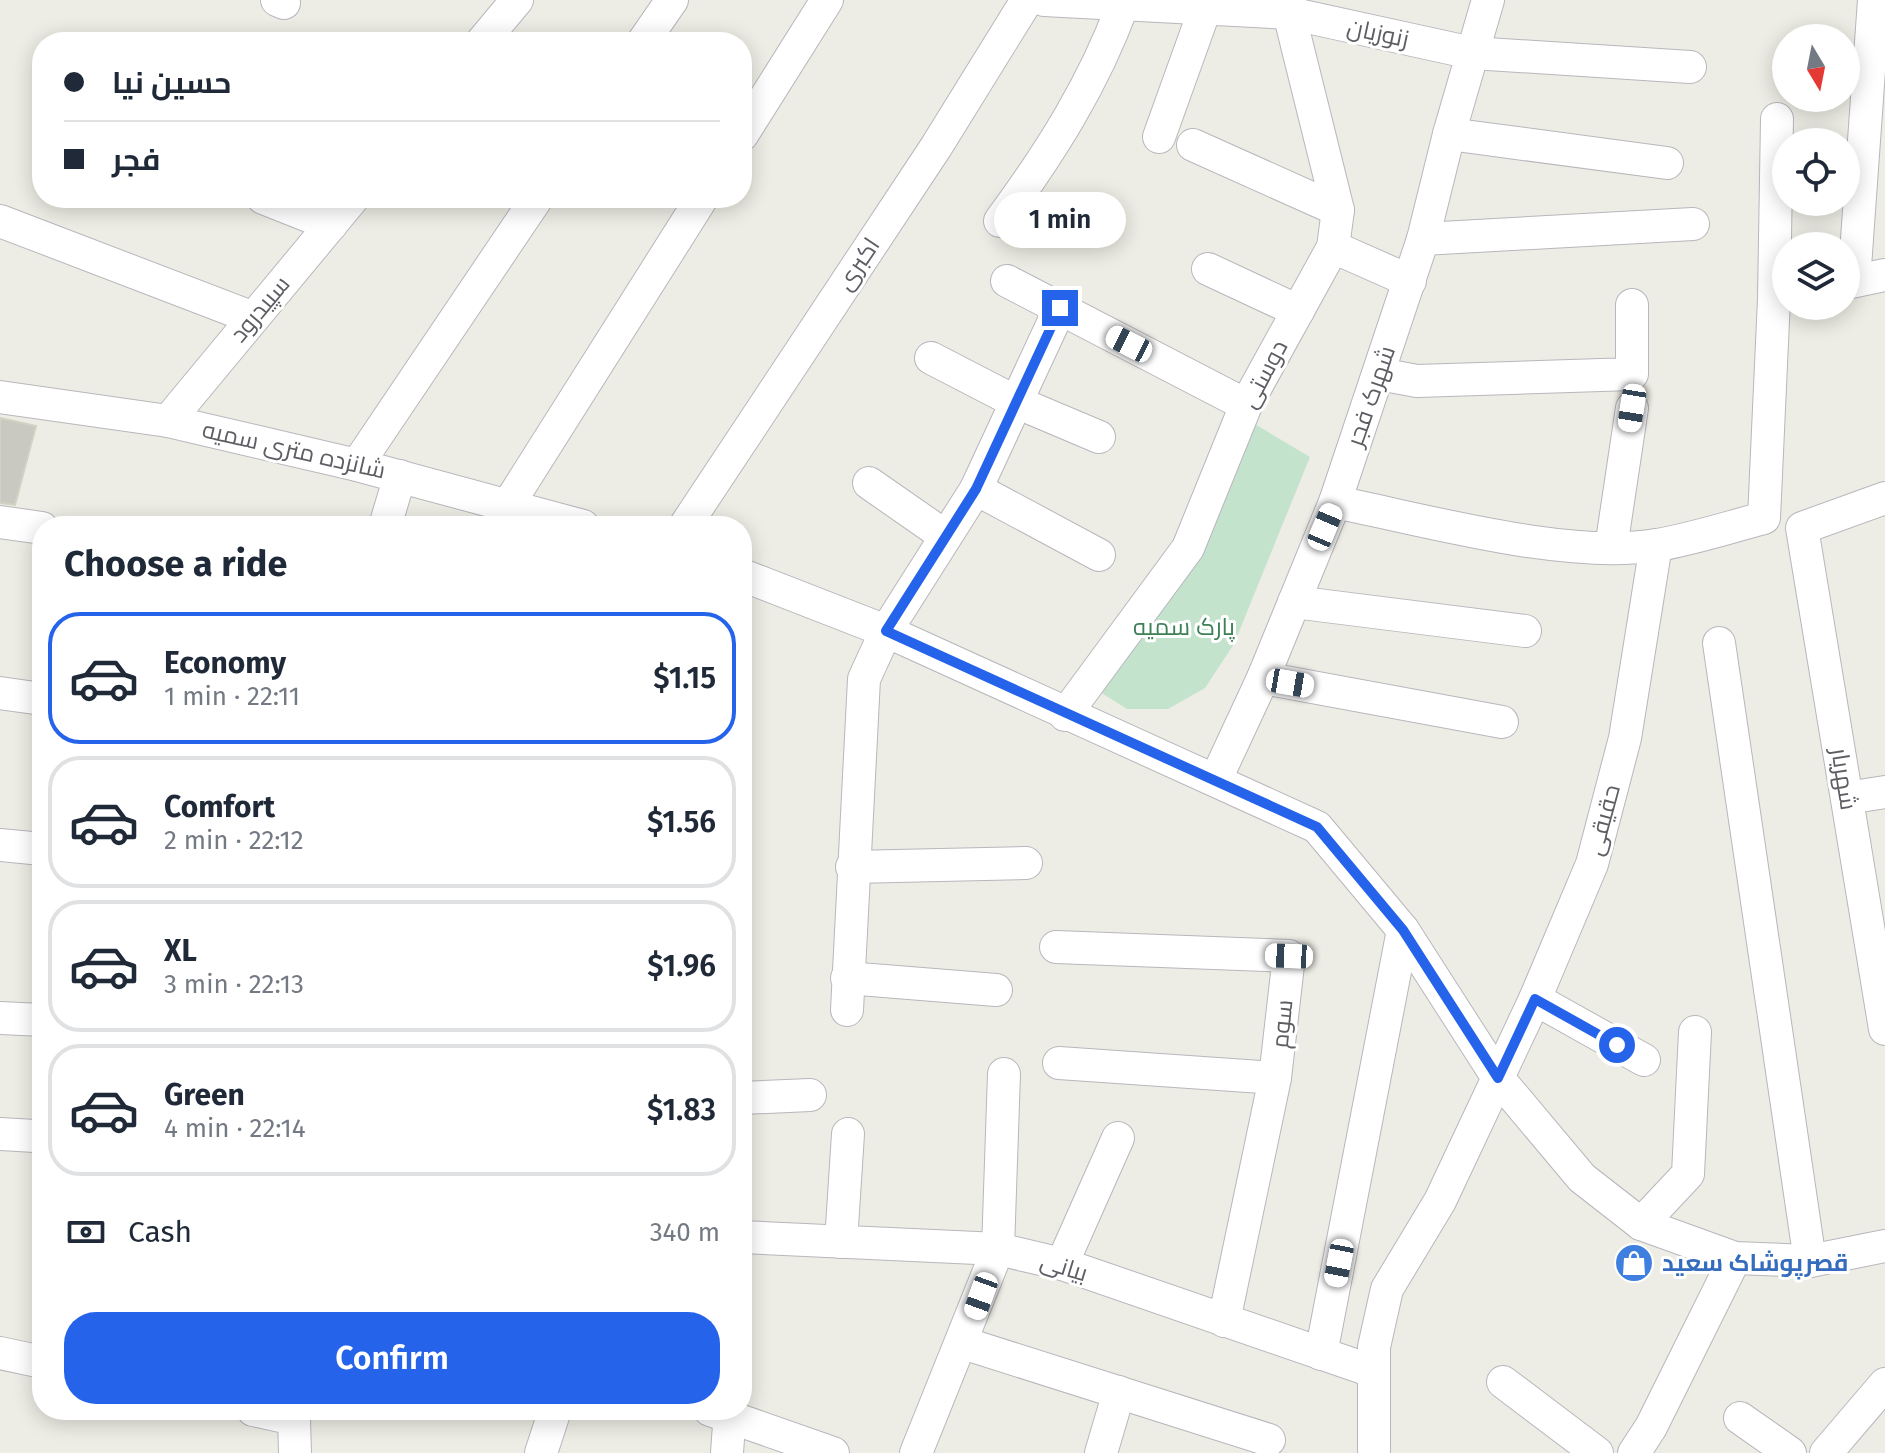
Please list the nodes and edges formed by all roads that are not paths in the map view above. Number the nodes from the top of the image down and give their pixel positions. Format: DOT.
graph roads {
  1 [pos="517,0"];
  2 [pos="672,0"];
  3 [pos="827,0"];
  4 [pos="1027,0"];
  5 [pos="1044,0"];
  6 [pos="1488,0"];
  7 [pos="1874,0"];
  8 [pos="1123,4"];
  9 [pos="1290,7"];
  10 [pos="1205,9"];
  11 [pos="490,32"];
  12 [pos="650,32"];
  13 [pos="1472,53"];
  14 [pos="1690,67"];
  15 [pos="752,119"];
  16 [pos="1777,119"];
  17 [pos="1449,134"];
  18 [pos="1159,137"];
  19 [pos="1193,145"];
  20 [pos="1667,163"];
  21 [pos="288,208"];
  22 [pos="345,208"];
  23 [pos="530,208"];
  24 [pos="696,208"];
  25 [pos="1338,210"];
  26 [pos="0,221"];
  27 [pos="1000,221"];
  28 [pos="1693,224"];
  29 [pos="331,225"];
  30 [pos="1779,232"];
  31 [pos="1423,239"];
  32 [pos="1333,247"];
  33 [pos="1208,269"];
  34 [pos="1862,280"];
  35 [pos="1007,281"];
  36 [pos="1410,281"];
  37 [pos="1632,305"];
  38 [pos="1060,308"];
  39 [pos="1298,311"];
  40 [pos="251,317"];
  41 [pos="1778,320"];
  42 [pos="931,358"];
  43 [pos="1379,374"];
  44 [pos="0,397"];
  45 [pos="1016,402"];
  46 [pos="1246,405"];
  47 [pos="1632,408"];
  48 [pos="168,421"];
  49 [pos="1099,437"];
  50 [pos="357,465"];
  51 [pos="400,476"];
  52 [pos="869,483"];
  53 [pos="976,489"];
  54 [pos="1885,498"];
  55 [pos="1335,502"];
  56 [pos="508,505"];
  57 [pos="388,516"];
  58 [pos="547,516"];
  59 [pos="692,516"];
  60 [pos="0,522"];
  61 [pos="32,527"];
  62 [pos="945,536"];
  63 [pos="1656,545"];
  64 [pos="1611,548"];
  65 [pos="1099,555"];
  66 [pos="752,579"];
  67 [pos="1294,602"];
  68 [pos="886,631"];
  69 [pos="1525,631"];
  70 [pos="1719,643"];
  71 [pos="1263,678"];
  72 [pos="0,693"];
  73 [pos="32,698"];
  74 [pos="1065,715"];
  75 [pos="1502,722"];
  76 [pos="1216,779"];
  77 [pos="1885,792"];
  78 [pos="1847,798"];
  79 [pos="0,845"];
  80 [pos="32,848"];
  81 [pos="1026,863"];
  82 [pos="852,867"];
  83 [pos="1403,930"];
  84 [pos="1056,947"];
  85 [pos="996,990"];
  86 [pos="1535,999"];
  87 [pos="0,1018"];
  88 [pos="32,1020"];
  89 [pos="1885,1029"];
  90 [pos="1695,1032"];
  91 [pos="1644,1060"];
  92 [pos="1059,1063"];
  93 [pos="1004,1074"];
  94 [pos="1275,1078"];
  95 [pos="1498,1078"];
  96 [pos="810,1095"];
  97 [pos="752,1098"];
  98 [pos="0,1134"];
  99 [pos="848,1134"];
  100 [pos="32,1136"];
  101 [pos="1118,1138"];
  102 [pos="1641,1224"];
  103 [pos="752,1239"];
  104 [pos="841,1242"];
  105 [pos="1885,1246"];
  106 [pos="998,1249"];
  107 [pos="1735,1258"];
  108 [pos="1810,1261"];
  109 [pos="1062,1264"];
  110 [pos="1224,1321"];
  111 [pos="963,1343"];
  112 [pos="0,1353"];
  113 [pos="1321,1354"];
  114 [pos="32,1360"];
  115 [pos="1372,1371"];
  116 [pos="1503,1382"];
  117 [pos="1885,1384"];
  118 [pos="1119,1392"];
  119 [pos="1740,1418"];
  120 [pos="296,1420"];
  121 [pos="552,1420"];
  122 [pos="724,1420"];
  123 [pos="744,1420"];
  124 [pos="1269,1440"];
  125 [pos="295,1453"];
  126 [pos="541,1453"];
  127 [pos="727,1453"];
  128 [pos="833,1453"];
  129 [pos="916,1453"];
  130 [pos="1101,1453"];
  131 [pos="1374,1453"];
  132 [pos="1597,1453"];
  133 [pos="1634,1453"];
  134 [pos="1790,1453"];
  135 [pos="1826,1453"];
  1 -- 11 [label="street"];
  2 -- 12 [label="street"];
  3 -- 15 [label="street"];
  4 -- 59 [label="street, اکبری"];
  5 -- 8 [label="street, زنوزیان"];
  6 -- 13 [label="street, شهرک فجر"];
  7 -- 34 [label="street"];
  8 -- 10 [label="street, زنوزیان"];
  8 -- 27 [label="street"];
  9 -- 10 [label="street, زنوزیان"];
  9 -- 13 [label="street, زنوزیان"];
  9 -- 25 [label="street, دوستی"];
  10 -- 18 [label="street"];
  13 -- 14 [label="street, زنوزیان"];
  13 -- 17 [label="street, شهرک فجر"];
  16 -- 30 [label="street"];
  17 -- 20 [label="street"];
  17 -- 31 [label="street, شهرک فجر"];
  19 -- 25 [label="street"];
  21 -- 29 [label="street"];
  22 -- 29 [label="street, سپیدرود"];
  23 -- 50 [label="street"];
  24 -- 56 [label="street"];
  25 -- 32 [label="street, دوستی"];
  26 -- 40 [label="street"];
  28 -- 31 [label="street"];
  29 -- 40 [label="street, سپیدرود"];
  31 -- 36 [label="street, شهرک فجر"];
  32 -- 36 [label="street"];
  32 -- 39 [label="street, دوستی"];
  33 -- 39 [label="street"];
  35 -- 38 [label="street"];
  36 -- 43 [label="street, شهرک فجر"];
  37 -- 43 [label="street"];
  38 -- 45 [label="street"];
  38 -- 46 [label="street"];
  39 -- 46 [label="street, دوستی"];
  40 -- 48 [label="street, سپیدرود"];
  41 -- 63 [label="street"];
  42 -- 45 [label="street"];
  43 -- 55 [label="street, شهرک فجر"];
  44 -- 48 [label="street, شانزده متری سمیه"];
  45 -- 49 [label="street"];
  45 -- 53 [label="street"];
  46 -- 74 [label="street, دوستی"];
  47 -- 64 [label="street"];
  48 -- 50 [label="street, شانزده متری سمیه"];
  50 -- 51 [label="street, شانزده متری سمیه"];
  51 -- 56 [label="street, شانزده متری سمیه"];
  51 -- 57 [label="street"];
  52 -- 62 [label="street"];
  53 -- 62 [label="street"];
  53 -- 65 [label="street"];
  54 -- 78 [label="street, شهریار"];
  55 -- 64 [label="street"];
  55 -- 67 [label="street, شهرک فجر"];
  56 -- 58 [label="street, شانزده متری سمیه"];
  60 -- 61 [label="street"];
  62 -- 68 [label="street"];
  63 -- 64 [label="street"];
  63 -- 86 [label="street, حقیقی"];
  66 -- 68 [label="street"];
  67 -- 69 [label="street"];
  67 -- 71 [label="street, شهرک فجر"];
  68 -- 74 [label="street"];
  68 -- 82 [label="street"];
  70 -- 108 [label="street"];
  71 -- 75 [label="street"];
  71 -- 76 [label="street, شهرک فجر"];
  72 -- 73 [label="street"];
  74 -- 76 [label="street"];
  76 -- 83 [label="street"];
  77 -- 78 [label="street"];
  78 -- 89 [label="street, شهریار"];
  79 -- 80 [label="street"];
  81 -- 82 [label="street"];
  82 -- 85 [label="street"];
  83 -- 95 [label="street"];
  83 -- 113 [label="street"];
  84 -- 94 [label="street, سوم"];
  86 -- 91 [label="street"];
  86 -- 95 [label="street, حقیقی"];
  87 -- 88 [label="street"];
  90 -- 102 [label="street"];
  92 -- 94 [label="street"];
  93 -- 106 [label="street"];
  94 -- 110 [label="street, سوم"];
  95 -- 102 [label="street"];
  95 -- 115 [label="street, حقیقی"];
  96 -- 97 [label="street"];
  98 -- 100 [label="street"];
  99 -- 104 [label="street"];
  101 -- 109 [label="street"];
  102 -- 107 [label="street"];
  103 -- 104 [label="street, بیانی"];
  104 -- 106 [label="street, بیانی"];
  105 -- 108 [label="street"];
  106 -- 109 [label="street, بیانی"];
  106 -- 111 [label="street"];
  107 -- 108 [label="street"];
  107 -- 133 [label="street"];
  109 -- 110 [label="street, بیانی"];
  110 -- 113 [label="street, بیانی"];
  111 -- 118 [label="street"];
  111 -- 129 [label="street"];
  112 -- 114 [label="street"];
  113 -- 115 [label="street, بیانی"];
  115 -- 131 [label="street, حقیقی"];
  116 -- 132 [label="street"];
  117 -- 135 [label="street"];
  118 -- 124 [label="street"];
  118 -- 130 [label="street"];
  119 -- 134 [label="street"];
  120 -- 125 [label="street"];
  121 -- 126 [label="street"];
  122 -- 127 [label="street"];
  123 -- 128 [label="street"];
}
